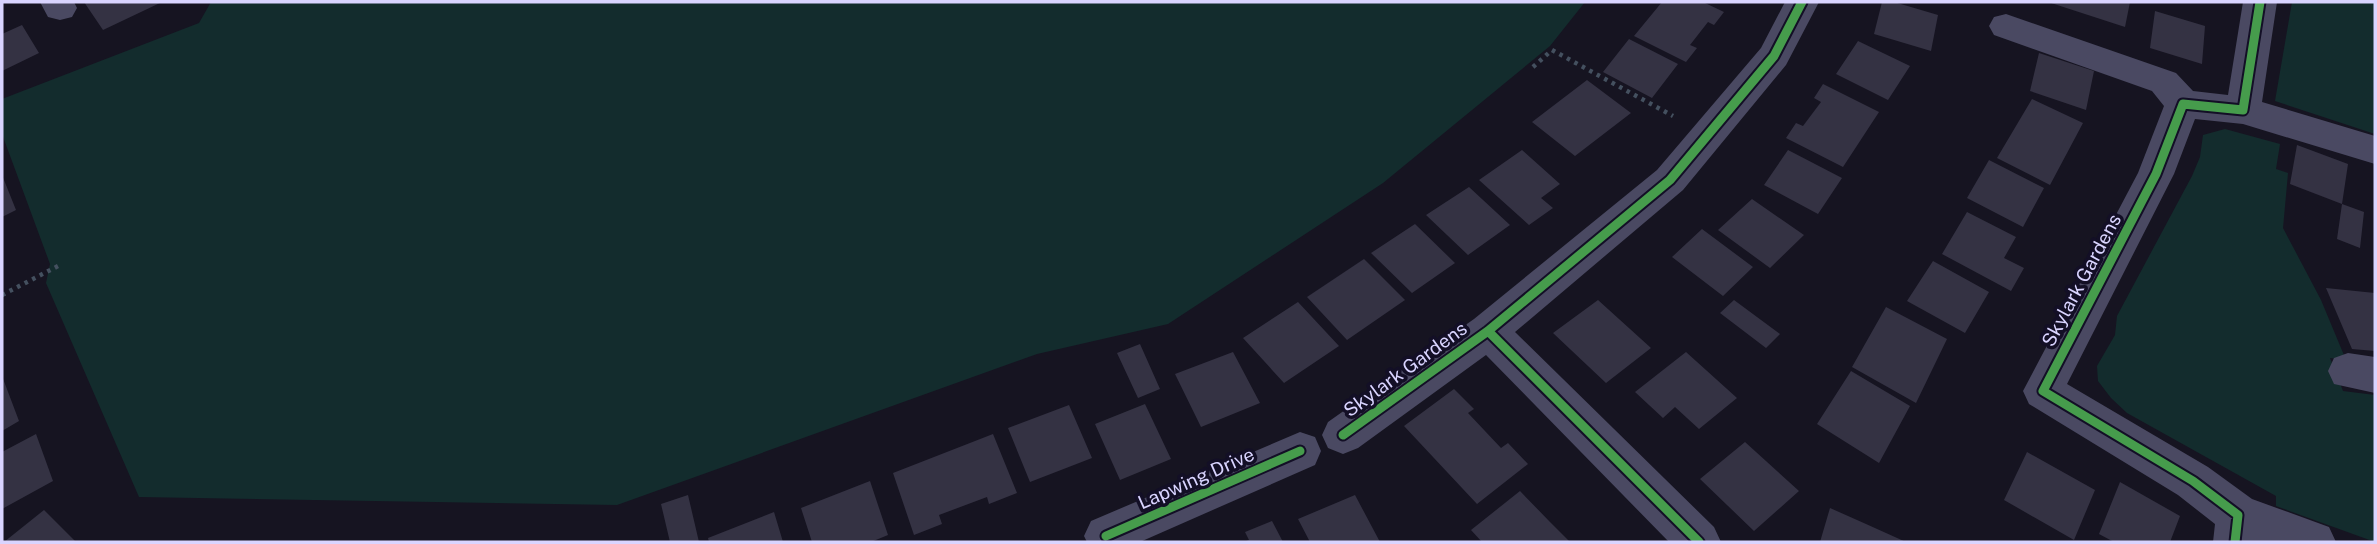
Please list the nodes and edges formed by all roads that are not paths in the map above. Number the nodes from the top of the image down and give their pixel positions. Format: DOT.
graph roads {
  1 [pos="1802,2"];
  2 [pos="2260,2"];
  3 [pos="2006,26"];
  4 [pos="2183,104"];
  5 [pos="2243,110"];
  6 [pos="2375,150"];
  7 [pos="1488,331"];
  8 [pos="1343,435"];
  9 [pos="1300,452"];
  10 [pos="2236,528"];
  11 [pos="1102,540"];
  12 [pos="1699,542"];
  13 [pos="2314,542"];
  1 -- 7 [label="street, Skylark Gardens"];
  2 -- 5 [label="street"];
  3 -- 4 [label="street"];
  4 -- 5 [label="street"];
  4 -- 10 [label="street, Skylark Gardens"];
  5 -- 6 [label="street"];
  7 -- 8 [label="street, Skylark Gardens"];
  7 -- 12 [label="street, Skylark Gardens"];
  9 -- 11 [label="street, Lapwing Drive"];
  10 -- 13 [label="street, Skylark Gardens"];
}
